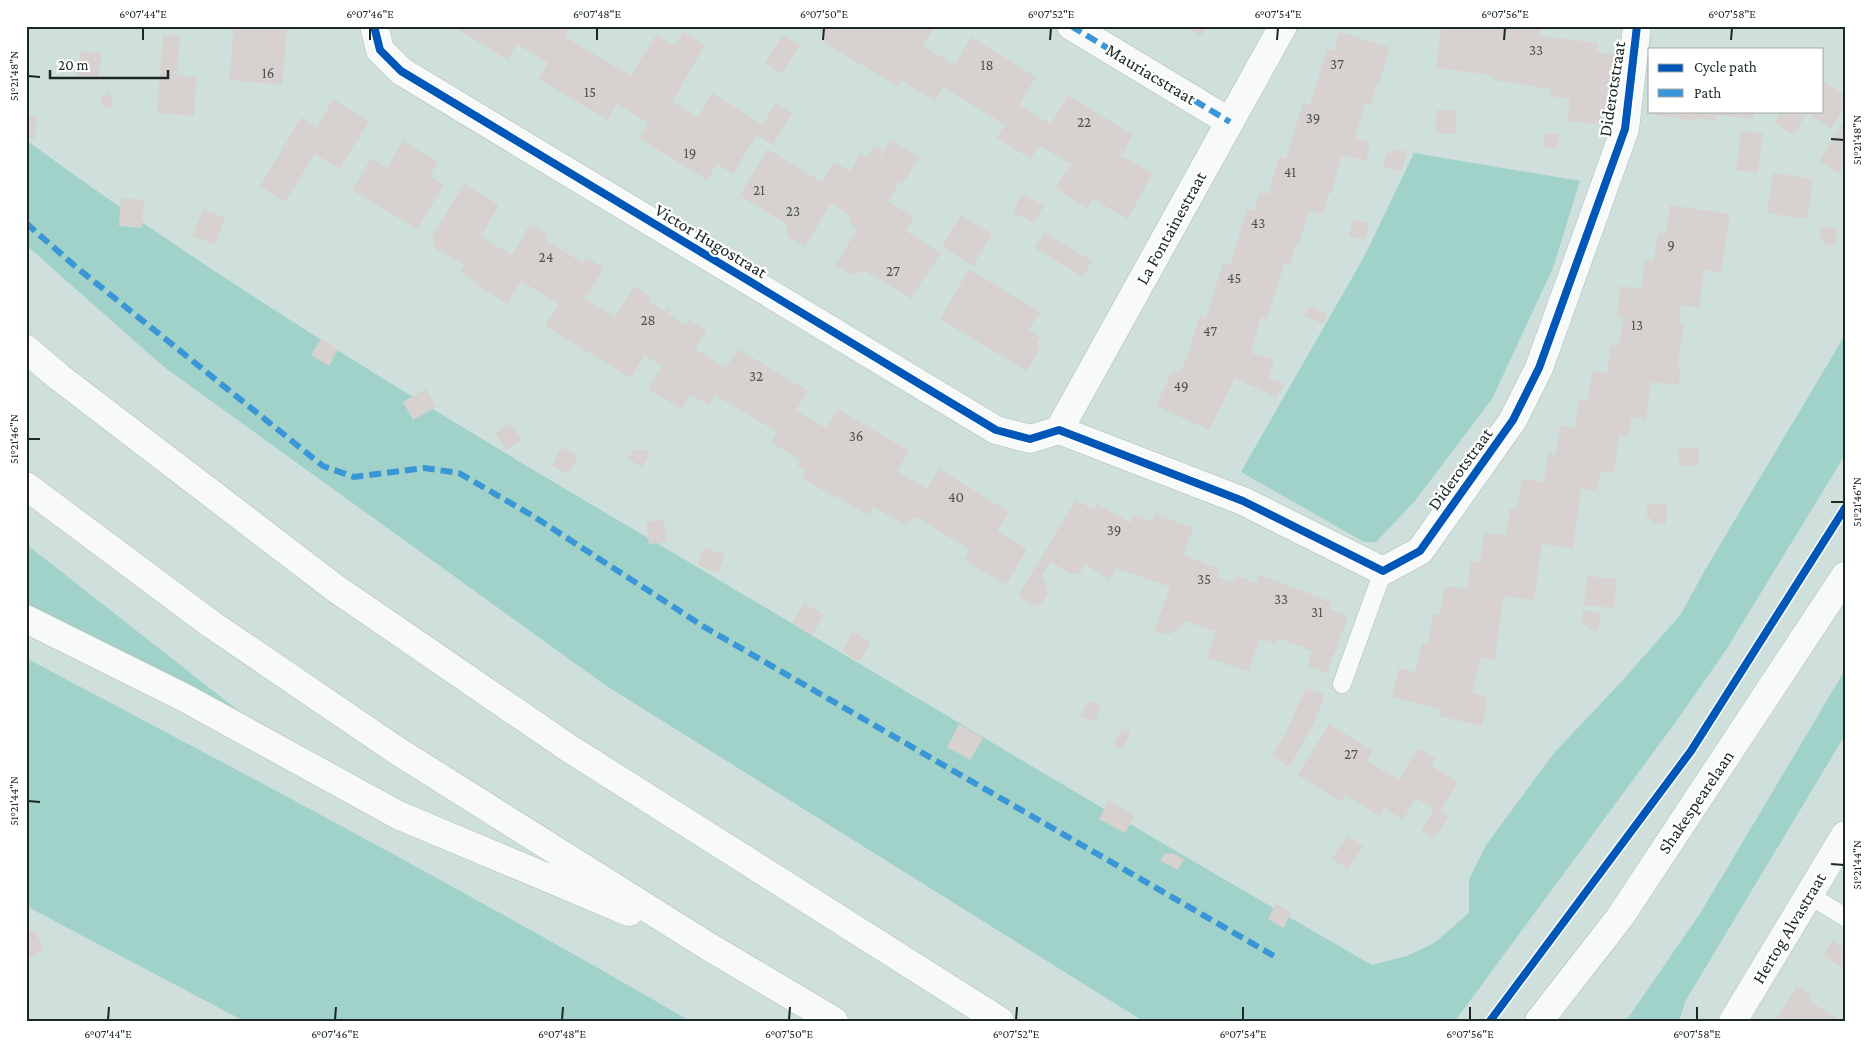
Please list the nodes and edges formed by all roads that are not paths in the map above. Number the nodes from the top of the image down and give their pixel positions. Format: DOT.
graph roads {
  1 [pos="374,26"];
  2 [pos="1071,26"];
  3 [pos="1283,26"];
  4 [pos="1636,26"];
  5 [pos="1230,122"];
  6 [pos="26,349"];
  7 [pos="1059,430"];
  8 [pos="26,486"];
  9 [pos="1383,571"];
  10 [pos="1845,576"];
  11 [pos="26,619"];
  12 [pos="1342,684"];
  13 [pos="1845,835"];
  14 [pos="1809,895"];
  15 [pos="1845,917"];
  16 [pos="706,945"];
  17 [pos="834,1021"];
  18 [pos="1000,1021"];
  19 [pos="1539,1021"];
  20 [pos="1733,1021"];
  1 -- 7 [label="main road, Victor Hugostraat"];
  2 -- 5 [label="main road, Mauriacstraat"];
  3 -- 5 [label="main road, La Fontainestraat"];
  4 -- 9 [label="main road, Diderotstraat"];
  5 -- 7 [label="main road, La Fontainestraat"];
  6 -- 18 [label="main road"];
  7 -- 9 [label="main road"];
  8 -- 16 [label="main road"];
  9 -- 12 [label="lane"];
  10 -- 19 [label="main road, Shakespearelaan"];
  11 -- 16 [label="main road"];
  13 -- 14 [label="main road, Hertog Alvastraat"];
  14 -- 15 [label="lane"];
  14 -- 20 [label="main road, Hertog Alvastraat"];
  16 -- 17 [label="main road"];
}
